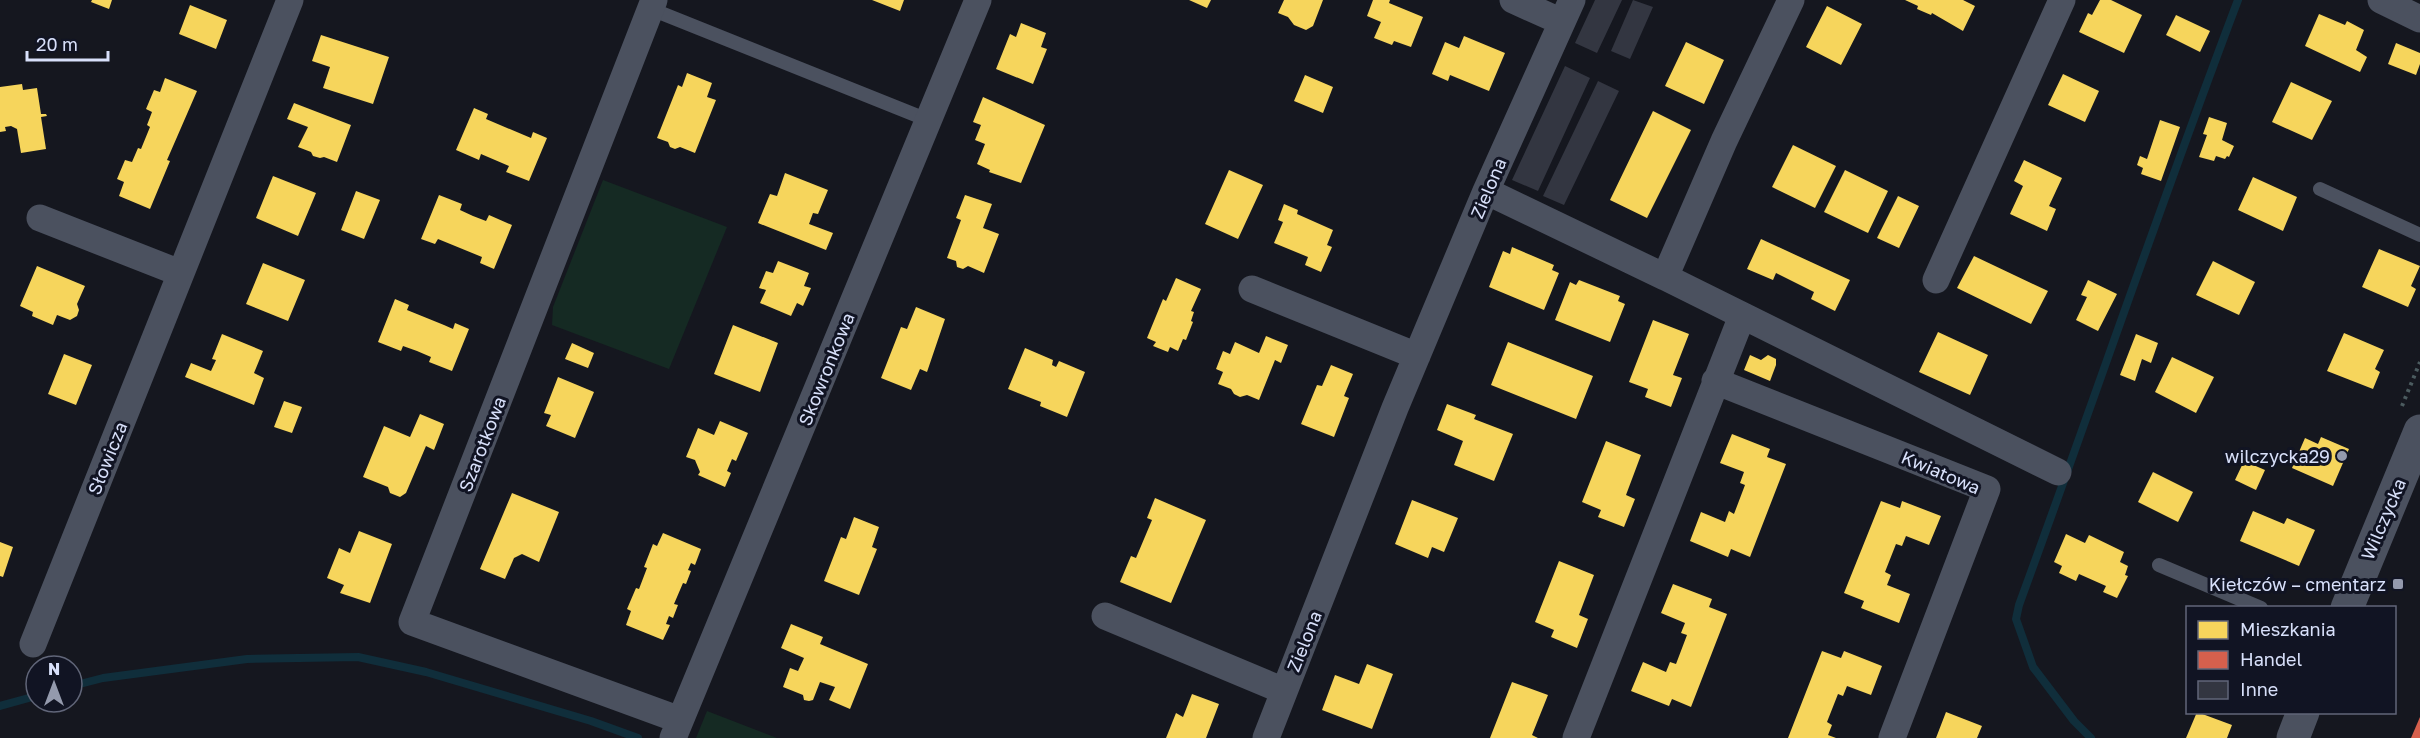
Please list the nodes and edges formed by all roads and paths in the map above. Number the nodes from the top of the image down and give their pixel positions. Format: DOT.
graph roads {
  1 [pos="290,0"];
  2 [pos="978,0"];
  3 [pos="1513,0"];
  4 [pos="1791,0"];
  5 [pos="2062,0"];
  6 [pos="2381,0"];
  7 [pos="653,4"];
  8 [pos="1567,11"];
  9 [pos="2420,19"];
  10 [pos="928,120"];
  11 [pos="2320,189"];
  12 [pos="1486,191"];
  13 [pos="40,218"];
  14 [pos="2420,235"];
  15 [pos="180,273"];
  16 [pos="1665,278"];
  17 [pos="1936,280"];
  18 [pos="1252,289"];
  19 [pos="1742,316"];
  20 [pos="1417,356"];
  21 [pos="1715,381"];
  22 [pos="2420,431"];
  23 [pos="2058,472"];
  24 [pos="2159,565"];
  25 [pos="2255,606"];
  26 [pos="2348,606"];
  27 [pos="1105,616"];
  28 [pos="33,644"];
  29 [pos="1284,692"];
  30 [pos="2303,714"];
  31 [pos="677,729"];
  32 [pos="1266,738"];
  33 [pos="1576,738"];
  34 [pos="1892,738"];
  35 [pos="2293,738"];
  1 -- 15 [label="street, Słowicza"];
  2 -- 10 [label="street, Skowronkowa"];
  3 -- 8 [label="street, Zielona"];
  4 -- 16 [label="street"];
  5 -- 17 [label="street"];
  6 -- 9 [label="street"];
  7 -- 10 [label="lane"];
  7 -- 31 [label="street, Szarotkowa"];
  8 -- 12 [label="street, Zielona"];
  10 -- 31 [label="street, Skowronkowa"];
  11 -- 14 [label="lane"];
  12 -- 16 [label="street"];
  12 -- 20 [label="street, Zielona"];
  13 -- 15 [label="street"];
  15 -- 28 [label="street, Słowicza"];
  16 -- 19 [label="street"];
  18 -- 20 [label="street"];
  19 -- 21 [label="street"];
  19 -- 23 [label="street"];
  20 -- 29 [label="street, Zielona"];
  21 -- 33 [label="street"];
  21 -- 34 [label="street, Kwiatowa"];
  22 -- 26 [label="street, Wilczycka"];
  24 -- 25 [label="lane"];
  27 -- 29 [label="street, Zielona"];
  29 -- 32 [label="street, Zielona"];
  30 -- 35 [label="street"];
}
